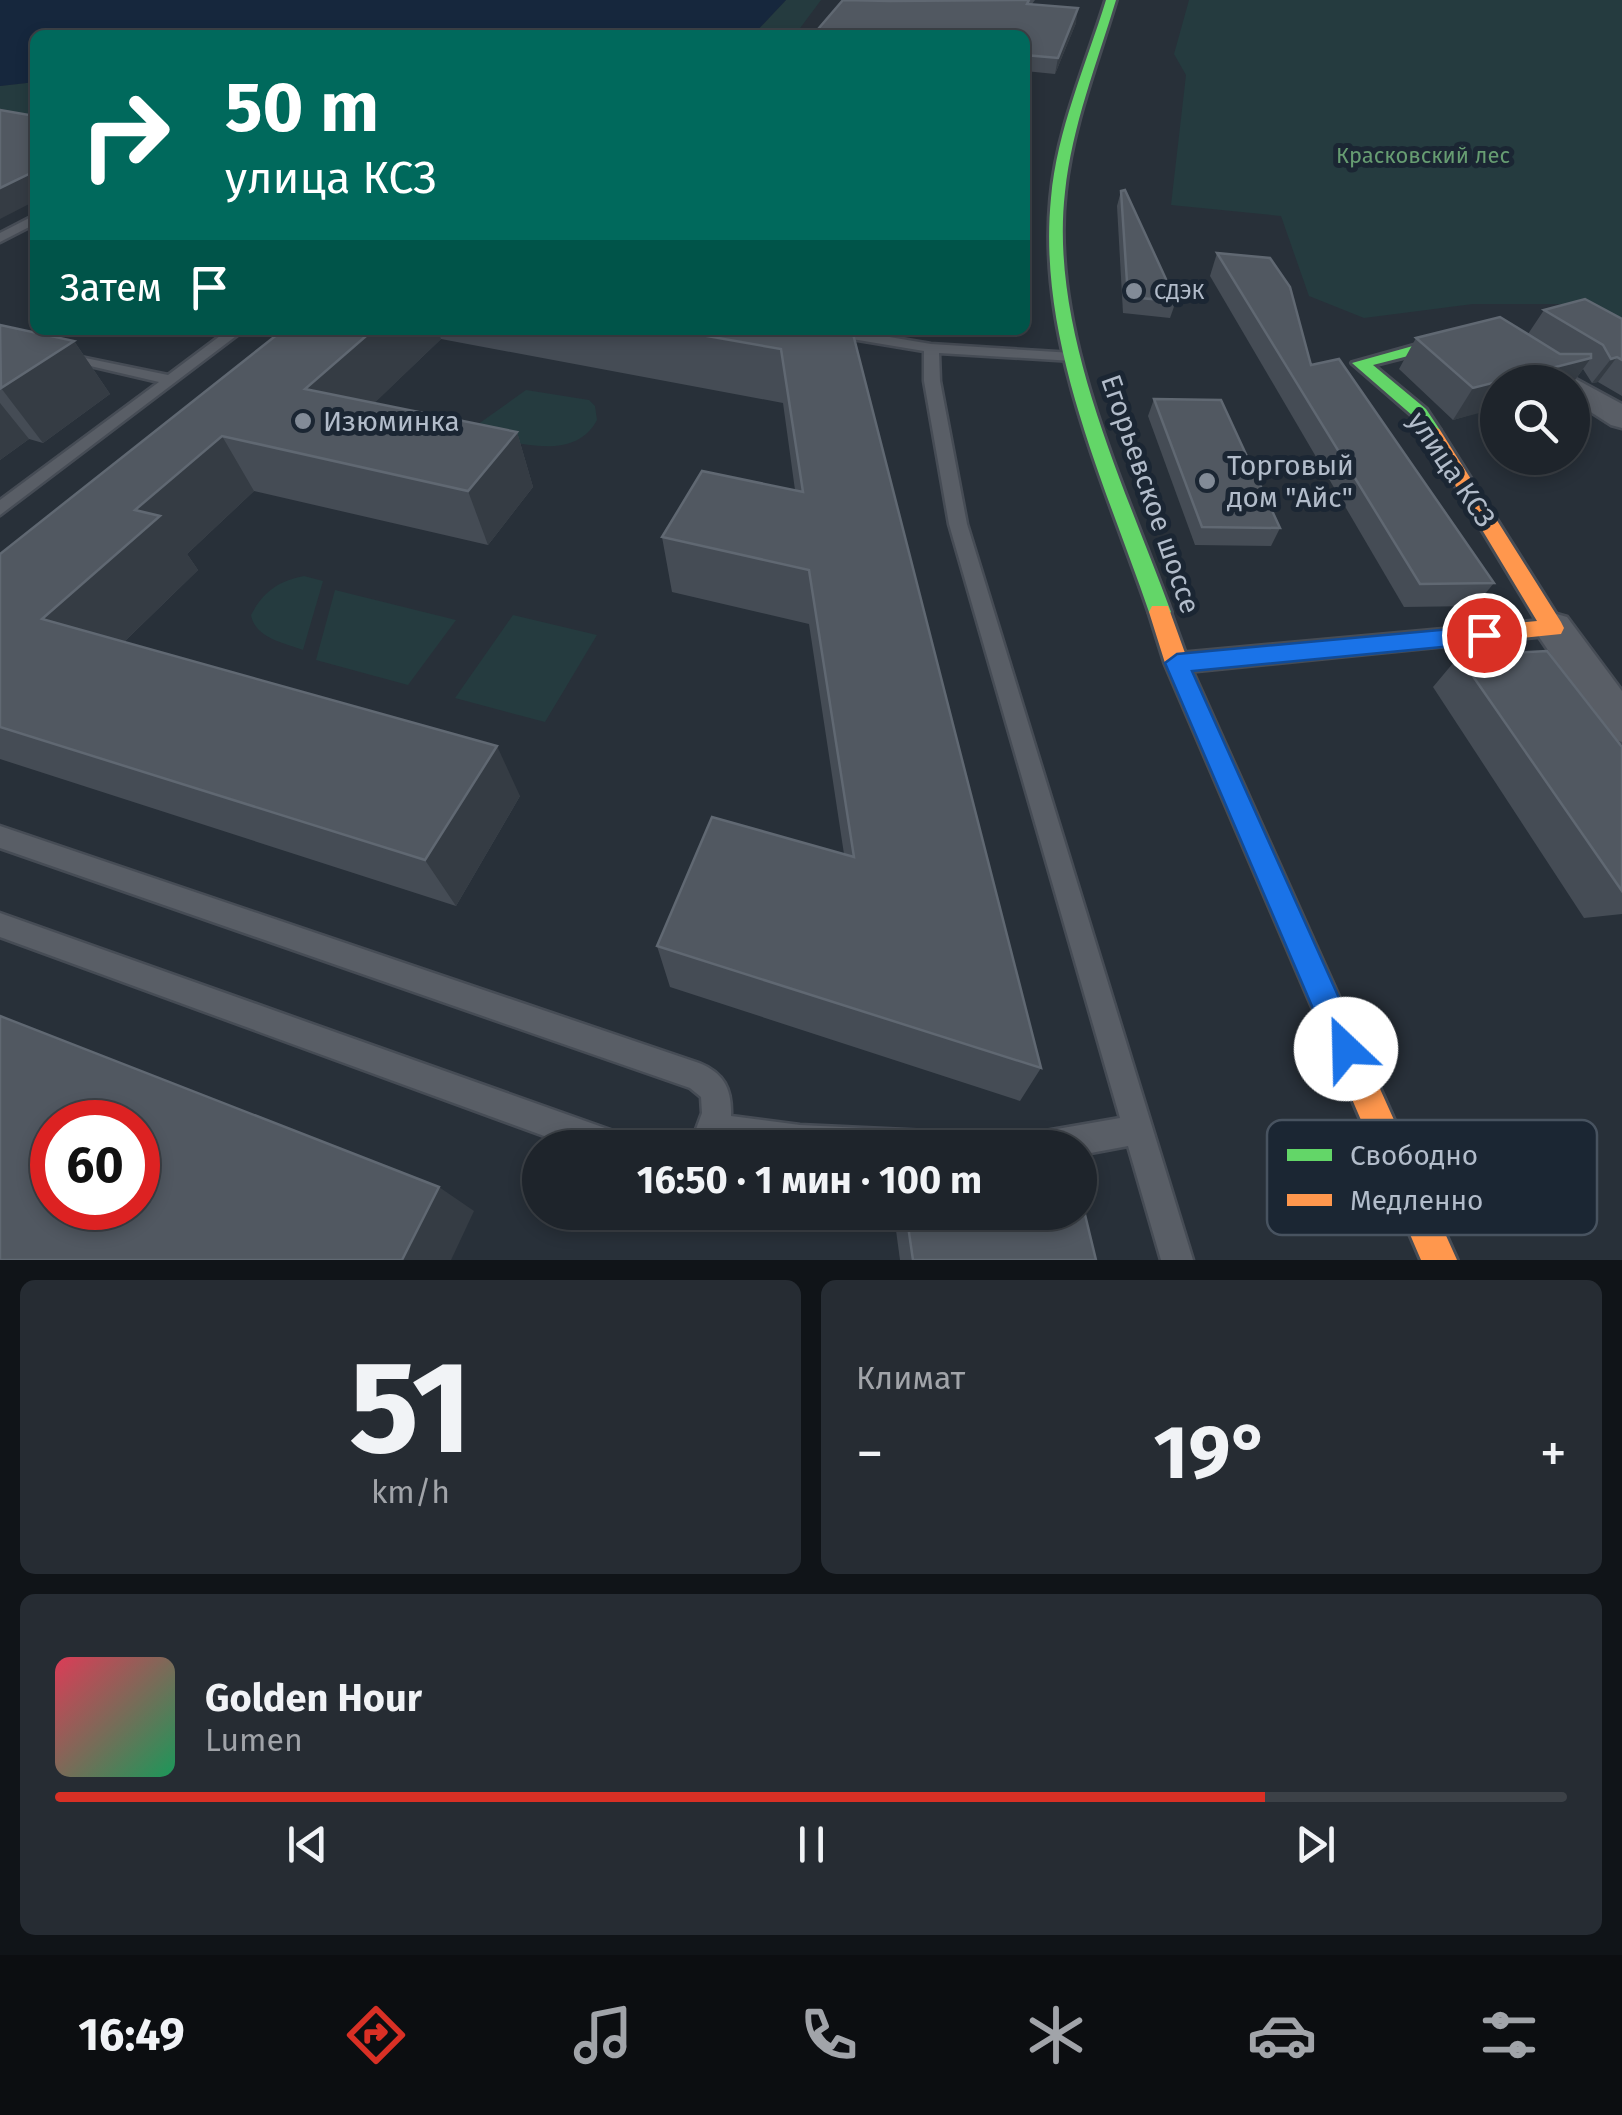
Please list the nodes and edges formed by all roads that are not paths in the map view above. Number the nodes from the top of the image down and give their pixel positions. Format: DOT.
graph roads {
  1 [pos="1107,1"];
  2 [pos="30,222"];
  3 [pos="0,238"];
  4 [pos="230,335"];
  5 [pos="852,335"];
  6 [pos="930,348"];
  7 [pos="36,350"];
  8 [pos="1073,357"];
  9 [pos="1541,365"];
  10 [pos="172,380"];
  11 [pos="1590,397"];
  12 [pos="1622,418"];
  13 [pos="0,509"];
  14 [pos="1554,628"];
  15 [pos="1177,663"];
  16 [pos="1622,724"];
  17 [pos="0,837"];
  18 [pos="0,925"];
  19 [pos="1378,1120"];
  20 [pos="570,1130"];
  21 [pos="711,1130"];
  22 [pos="1136,1130"];
  23 [pos="1097,1137"];
  24 [pos="1428,1235"];
  25 [pos="1177,1260"];
  26 [pos="1439,1260"];
  1 -- 8 [label="main road, Егорьевское шоссе"];
  2 -- 3 [label="lane"];
  4 -- 10 [label="lane"];
  5 -- 6 [label="lane"];
  6 -- 8 [label="lane"];
  6 -- 22 [label="lane"];
  7 -- 10 [label="lane"];
  8 -- 15 [label="main road, Егорьевское шоссе"];
  9 -- 14 [label="main road, улица КСЗ"];
  10 -- 13 [label="lane"];
  11 -- 12 [label="street, улица КСЗ"];
  14 -- 15 [label="main road"];
  14 -- 16 [label="street, улица КСЗ"];
  15 -- 19 [label="main road, Егорьевское шоссе"];
  17 -- 21 [label="lane"];
  18 -- 20 [label="lane"];
  22 -- 23 [label="lane"];
  22 -- 25 [label="lane"];
  24 -- 26 [label="main road, Егорьевское шоссе"];
}
